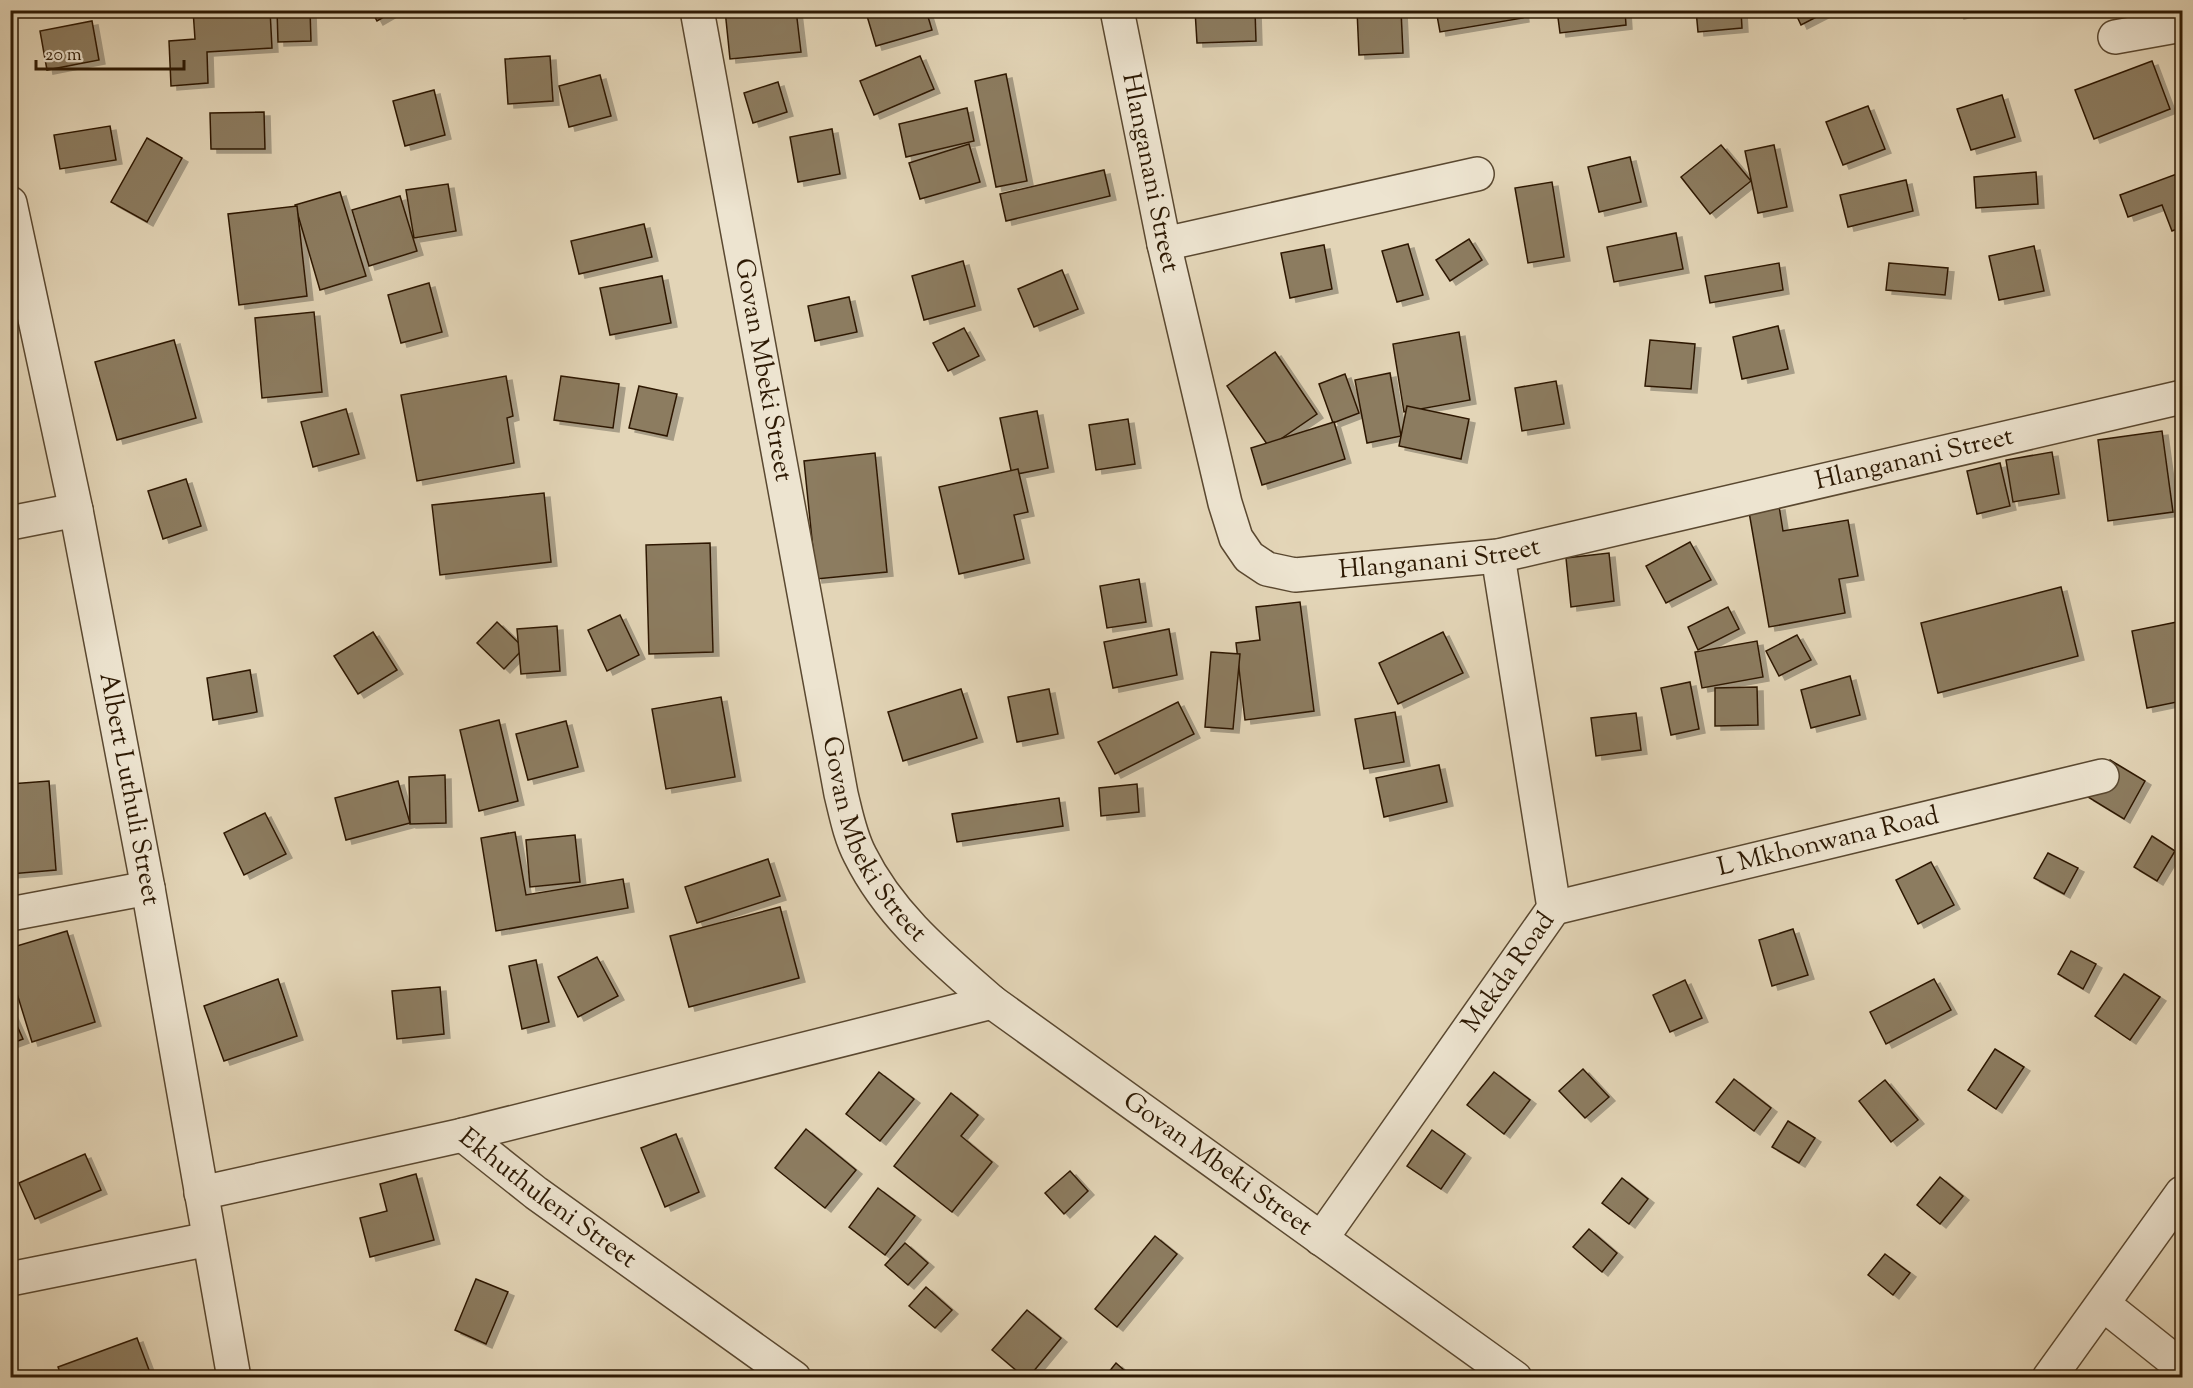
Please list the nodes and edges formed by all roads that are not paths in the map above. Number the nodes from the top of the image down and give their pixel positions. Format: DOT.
graph roads {
  1 [pos="697,10"];
  2 [pos="1117,10"];
  3 [pos="2182,25"];
  4 [pos="2115,37"];
  5 [pos="1477,174"];
  6 [pos="10,203"];
  7 [pos="1164,244"];
  8 [pos="2182,397"];
  9 [pos="76,510"];
  10 [pos="10,523"];
  11 [pos="1498,556"];
  12 [pos="2102,776"];
  13 [pos="148,888"];
  14 [pos="1554,908"];
  15 [pos="10,914"];
  16 [pos="992,1002"];
  17 [pos="463,1135"];
  18 [pos="201,1193"];
  19 [pos="2182,1193"];
  20 [pos="209,1239"];
  21 [pos="1321,1239"];
  22 [pos="10,1279"];
  23 [pos="2103,1304"];
  24 [pos="2182,1367"];
  25 [pos="234,1377"];
  26 [pos="794,1377"];
  27 [pos="1515,1377"];
  28 [pos="2049,1377"];
  1 -- 16 [label="street, Govan Mbeki Street"];
  2 -- 7 [label="street, Hlanganani Street"];
  3 -- 4 [label="street"];
  5 -- 7 [label="street"];
  6 -- 9 [label="street, Albert Luthuli Street"];
  7 -- 11 [label="street, Hlanganani Street"];
  8 -- 11 [label="street, Hlanganani Street"];
  9 -- 10 [label="street"];
  9 -- 13 [label="street, Albert Luthuli Street"];
  11 -- 14 [label="street, Mekda Road"];
  12 -- 14 [label="street, L Mkhonwana Road"];
  13 -- 15 [label="street"];
  13 -- 18 [label="street, Albert Luthuli Street"];
  14 -- 21 [label="street, Mekda Road"];
  16 -- 17 [label="street"];
  16 -- 21 [label="street, Govan Mbeki Street"];
  17 -- 18 [label="street, Ekhuthuleni Street"];
  17 -- 26 [label="street, Ekhuthuleni Street"];
  18 -- 20 [label="street, Albert Luthuli Street"];
  19 -- 23 [label="street"];
  20 -- 22 [label="street"];
  20 -- 25 [label="street, Albert Luthuli Street"];
  21 -- 27 [label="street, Govan Mbeki Street"];
  23 -- 24 [label="street"];
  23 -- 28 [label="street"];
}
